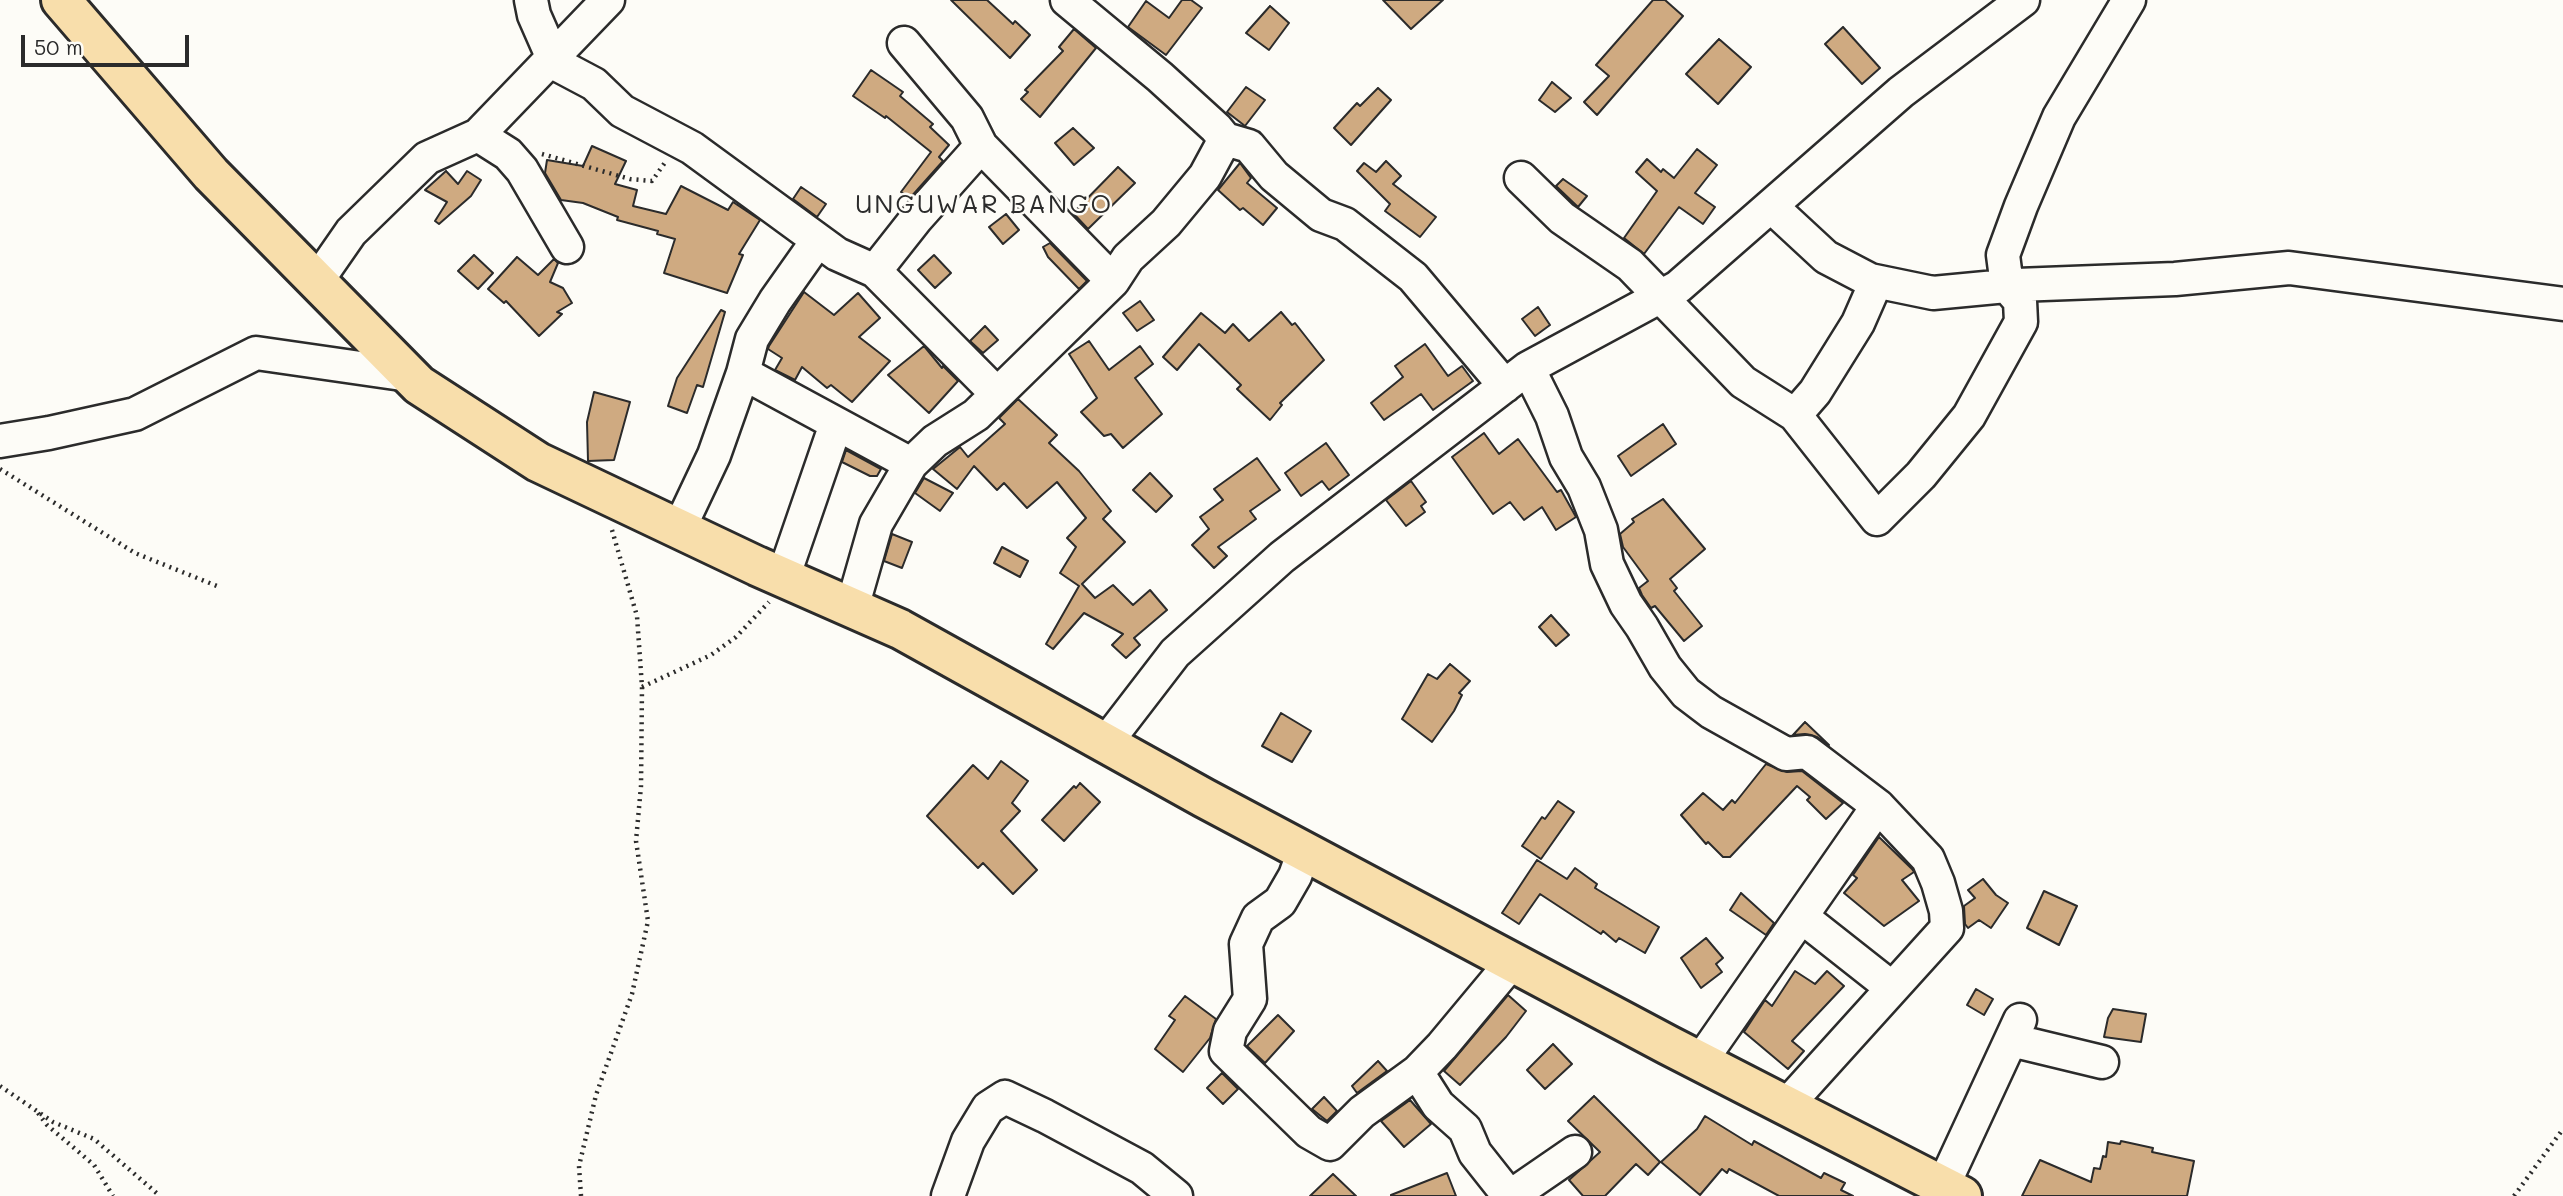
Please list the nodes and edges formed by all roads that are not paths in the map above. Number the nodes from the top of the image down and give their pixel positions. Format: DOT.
graph roads {
  1 [pos="61,0"];
  2 [pos="531,0"];
  3 [pos="608,0"];
  4 [pos="1067,0"];
  5 [pos="2022,0"];
  6 [pos="2129,0"];
  7 [pos="904,43"];
  8 [pos="552,57"];
  9 [pos="478,135"];
  10 [pos="1225,139"];
  11 [pos="981,146"];
  12 [pos="1521,178"];
  13 [pos="1772,206"];
  14 [pos="818,240"];
  15 [pos="567,247"];
  16 [pos="875,271"];
  17 [pos="317,281"];
  18 [pos="1113,281"];
  19 [pos="1876,282"];
  20 [pos="2007,286"];
  21 [pos="1661,297"];
  22 [pos="2563,304"];
  23 [pos="743,373"];
  24 [pos="409,375"];
  25 [pos="1516,377"];
  26 [pos="997,394"];
  27 [pos="1796,415"];
  28 [pos="836,424"];
  29 [pos="0,441"];
  30 [pos="911,464"];
  31 [pos="679,529"];
  32 [pos="783,578"];
  33 [pos="852,608"];
  34 [pos="1105,744"];
  35 [pos="1878,806"];
  36 [pos="1304,851"];
  37 [pos="1802,917"];
  38 [pos="1513,962"];
  39 [pos="1892,988"];
  40 [pos="1700,1062"];
  41 [pos="2102,1062"];
  42 [pos="1417,1072"];
  43 [pos="1786,1106"];
  44 [pos="1576,1152"];
  45 [pos="1952,1191"];
  46 [pos="948,1196"];
  47 [pos="1176,1196"];
  48 [pos="1510,1196"];
  1 -- 17 [label="main road"];
  2 -- 8 [label="street"];
  3 -- 8 [label="street"];
  4 -- 10 [label="street"];
  5 -- 13 [label="street"];
  6 -- 20 [label="street"];
  7 -- 11 [label="street"];
  8 -- 9 [label="street"];
  8 -- 14 [label="street"];
  9 -- 15 [label="street"];
  9 -- 17 [label="street"];
  10 -- 18 [label="street"];
  10 -- 25 [label="street"];
  11 -- 16 [label="street"];
  11 -- 18 [label="street"];
  12 -- 21 [label="street"];
  13 -- 19 [label="street"];
  13 -- 21 [label="street"];
  14 -- 16 [label="street"];
  14 -- 23 [label="street"];
  16 -- 26 [label="street"];
  17 -- 24 [label="main road"];
  18 -- 26 [label="street"];
  19 -- 20 [label="street"];
  19 -- 27 [label="street"];
  20 -- 22 [label="street"];
  20 -- 27 [label="street"];
  21 -- 25 [label="street"];
  21 -- 27 [label="street"];
  23 -- 28 [label="street"];
  23 -- 31 [label="street"];
  24 -- 29 [label="street"];
  24 -- 31 [label="main road"];
  25 -- 34 [label="street"];
  25 -- 35 [label="street"];
  26 -- 30 [label="street"];
  28 -- 30 [label="street"];
  28 -- 32 [label="street"];
  30 -- 33 [label="street"];
  31 -- 32 [label="main road"];
  32 -- 33 [label="main road"];
  33 -- 34 [label="main road"];
  34 -- 36 [label="main road"];
  35 -- 37 [label="street"];
  35 -- 39 [label="street"];
  36 -- 38 [label="main road"];
  36 -- 42 [label="street"];
  37 -- 39 [label="street"];
  37 -- 40 [label="street"];
  38 -- 40 [label="main road"];
  38 -- 42 [label="street"];
  39 -- 43 [label="street"];
  40 -- 43 [label="main road"];
  41 -- 45 [label="street"];
  42 -- 48 [label="street"];
  43 -- 45 [label="main road"];
  44 -- 48 [label="street"];
  46 -- 47 [label="street"];
}
